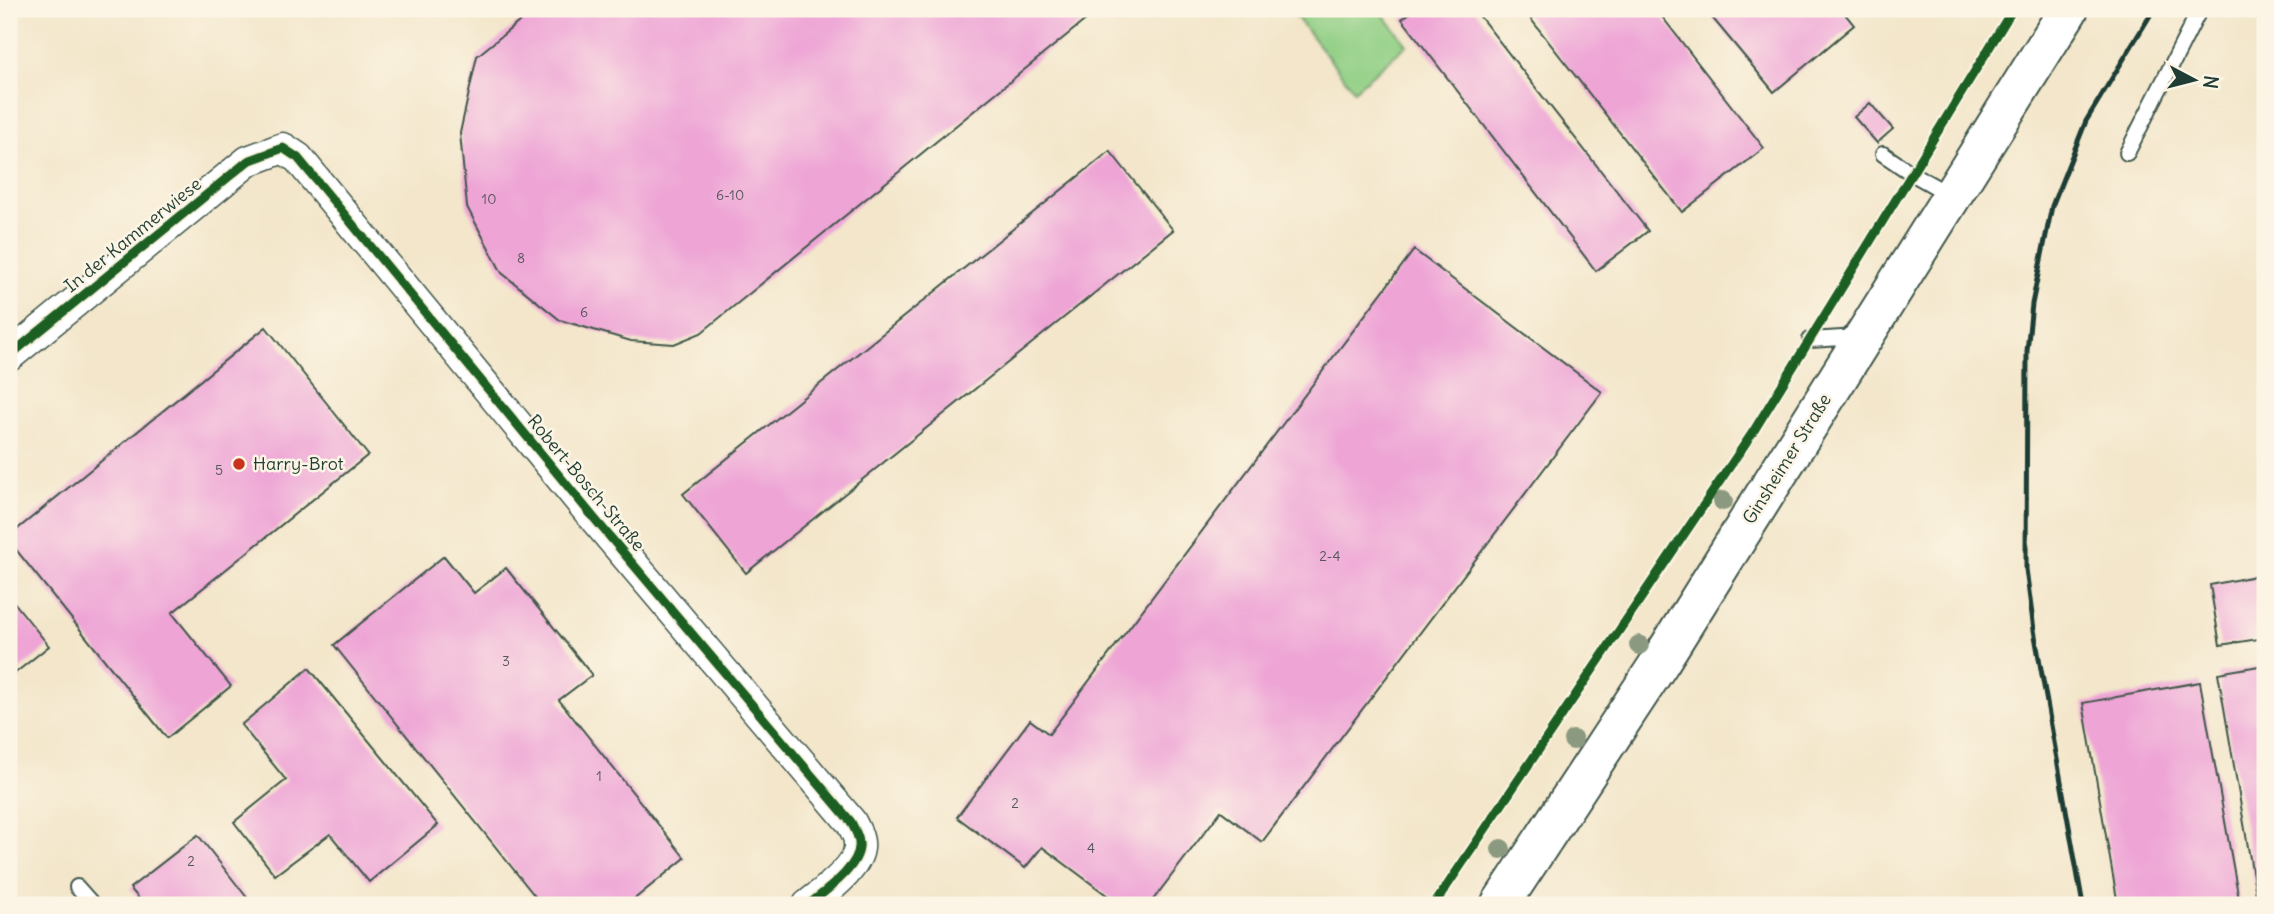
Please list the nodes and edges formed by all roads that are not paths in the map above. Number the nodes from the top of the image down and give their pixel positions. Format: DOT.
graph roads {
  1 [pos="2069,9"];
  2 [pos="2200,9"];
  3 [pos="283,148"];
  4 [pos="1883,153"];
  5 [pos="2127,153"];
  6 [pos="1952,195"];
  7 [pos="1863,337"];
  8 [pos="1810,340"];
  9 [pos="9,356"];
  10 [pos="77,887"];
  11 [pos="93,905"];
  12 [pos="808,905"];
  13 [pos="1500,905"];
  1 -- 6 [label="main road, Ginsheimer Straße"];
  2 -- 5 [label="lane"];
  3 -- 9 [label="street, In der Kammerwiese"];
  3 -- 12 [label="street, Robert-Bosch-Straße"];
  4 -- 6 [label="lane"];
  6 -- 7 [label="main road, Ginsheimer Straße"];
  7 -- 8 [label="lane"];
  7 -- 13 [label="main road, Ginsheimer Straße"];
  10 -- 11 [label="lane"];
}
